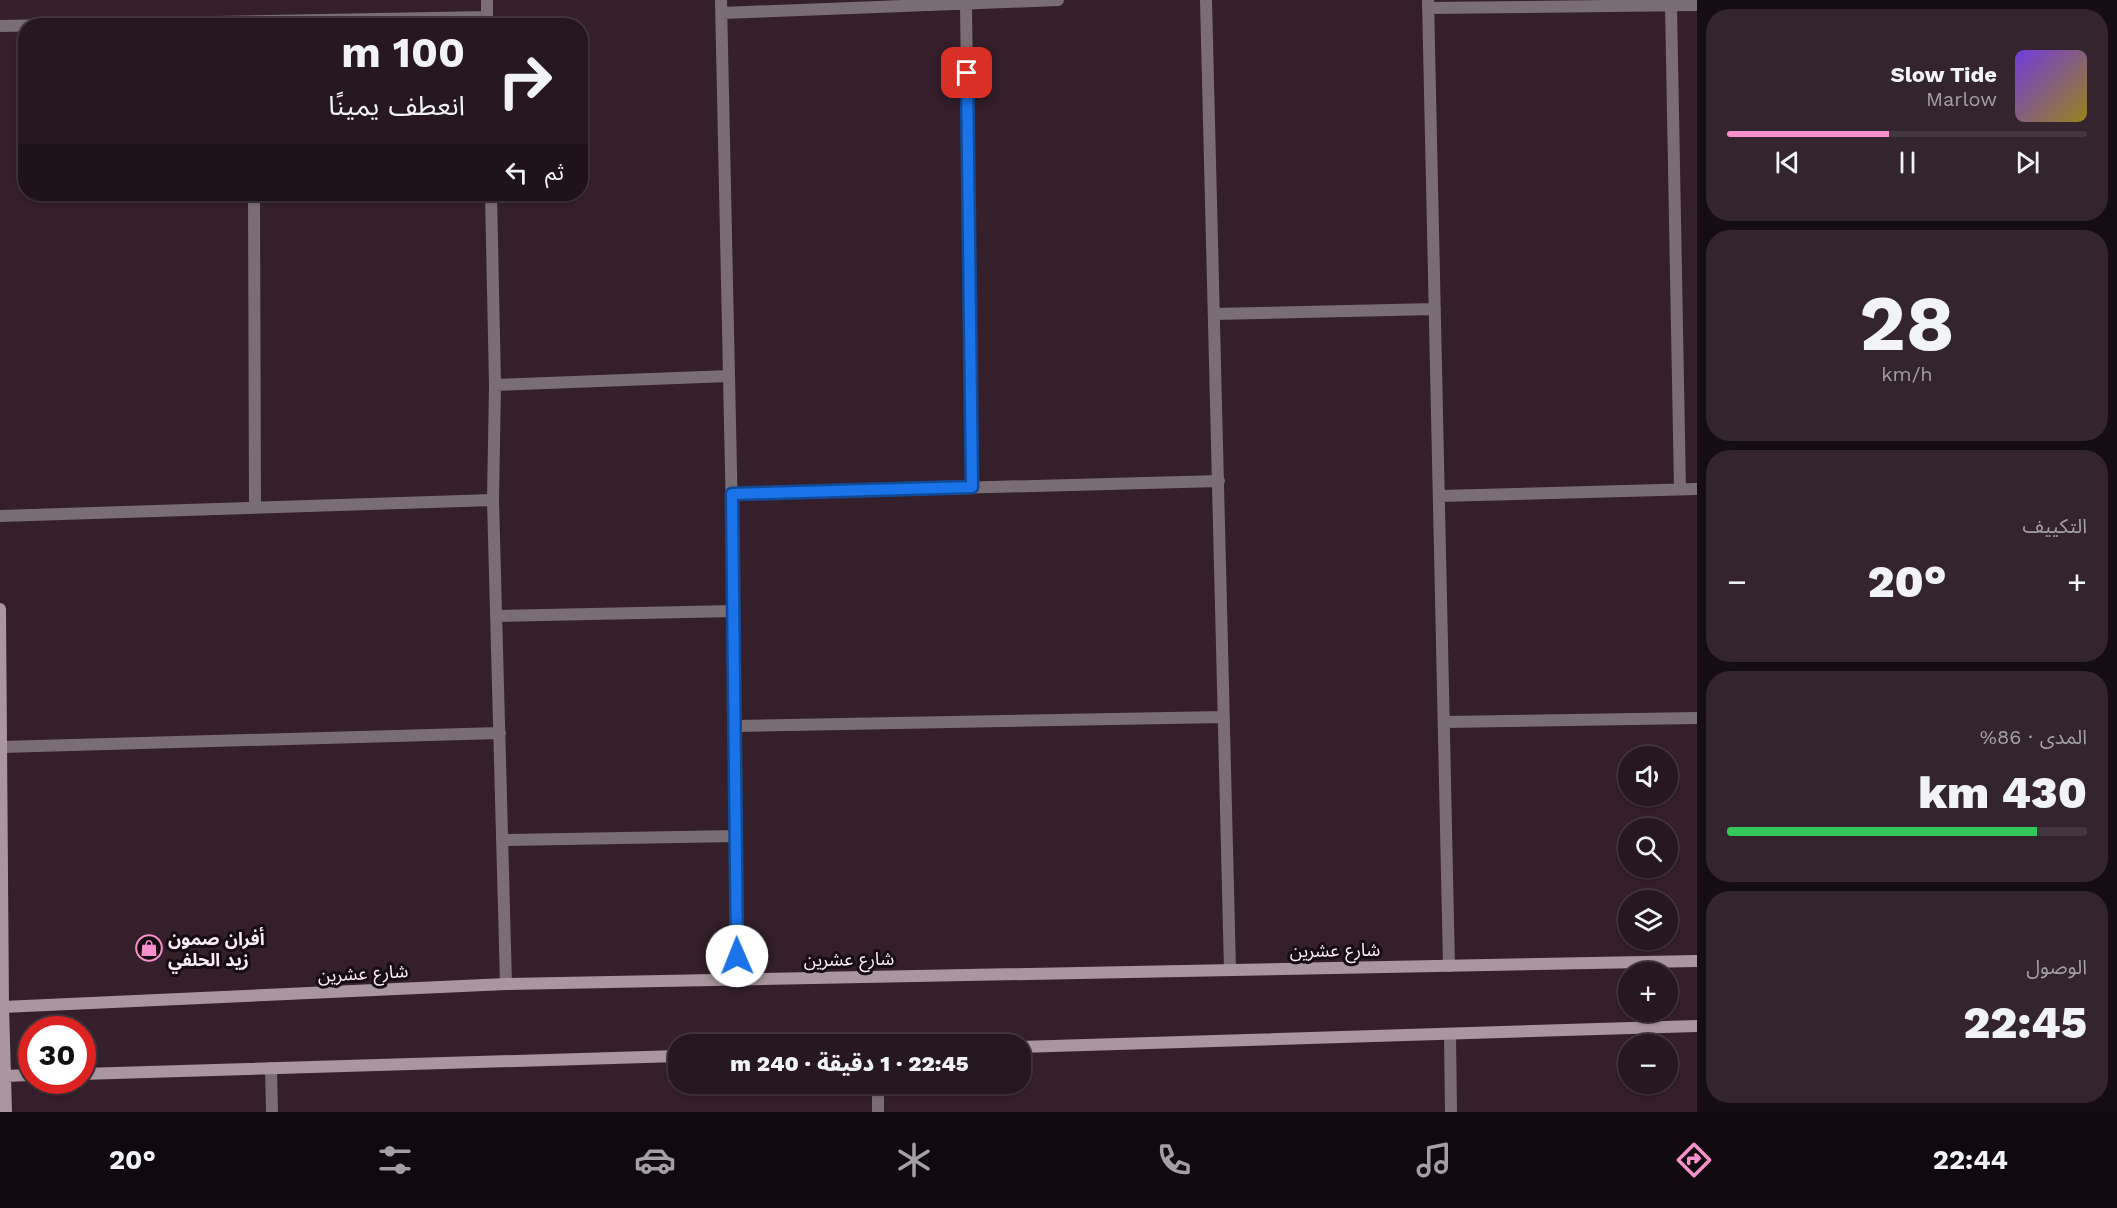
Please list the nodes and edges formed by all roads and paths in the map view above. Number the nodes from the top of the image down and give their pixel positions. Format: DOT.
graph roads {
  1 [pos="487,0"];
  2 [pos="722,0"];
  3 [pos="1058,0"];
  4 [pos="1206,0"];
  5 [pos="966,4"];
  6 [pos="1428,4"];
  7 [pos="1671,5"];
  8 [pos="1697,5"];
  9 [pos="722,13"];
  10 [pos="487,18"];
  11 [pos="0,26"];
  12 [pos="18,26"];
  13 [pos="254,201"];
  14 [pos="491,201"];
  15 [pos="1435,309"];
  16 [pos="1214,314"];
  17 [pos="729,376"];
  18 [pos="495,385"];
  19 [pos="1218,481"];
  20 [pos="972,487"];
  21 [pos="1680,489"];
  22 [pos="1697,489"];
  23 [pos="732,494"];
  24 [pos="1439,496"];
  25 [pos="493,500"];
  26 [pos="255,508"];
  27 [pos="0,516"];
  28 [pos="0,609"];
  29 [pos="734,611"];
  30 [pos="496,616"];
  31 [pos="1224,717"];
  32 [pos="1697,718"];
  33 [pos="1444,722"];
  34 [pos="736,726"];
  35 [pos="500,733"];
  36 [pos="2,747"];
  37 [pos="736,836"];
  38 [pos="503,840"];
  39 [pos="1697,961"];
  40 [pos="1449,966"];
  41 [pos="1230,970"];
  42 [pos="738,980"];
  43 [pos="506,984"];
  44 [pos="3,1007"];
  45 [pos="1697,1026"];
  46 [pos="1450,1035"];
  47 [pos="1031,1047"];
  48 [pos="668,1056"];
  49 [pos="271,1068"];
  50 [pos="96,1074"];
  51 [pos="5,1076"];
  52 [pos="18,1076"];
  53 [pos="878,1094"];
  54 [pos="6,1112"];
  55 [pos="272,1112"];
  56 [pos="878,1112"];
  57 [pos="1451,1112"];
  1 -- 10 [label="street"];
  2 -- 9 [label="street"];
  3 -- 5 [label="street"];
  4 -- 16 [label="street"];
  5 -- 9 [label="street"];
  5 -- 20 [label="street"];
  6 -- 7 [label="street"];
  6 -- 15 [label="street"];
  7 -- 8 [label="street"];
  7 -- 21 [label="street"];
  9 -- 17 [label="street"];
  11 -- 12 [label="street"];
  13 -- 26 [label="street"];
  14 -- 18 [label="street"];
  15 -- 16 [label="street"];
  15 -- 24 [label="street"];
  16 -- 19 [label="street"];
  17 -- 18 [label="street"];
  17 -- 23 [label="street"];
  18 -- 25 [label="street"];
  19 -- 20 [label="street"];
  19 -- 31 [label="street"];
  20 -- 23 [label="street"];
  21 -- 22 [label="street"];
  21 -- 24 [label="street"];
  23 -- 29 [label="street"];
  24 -- 33 [label="street"];
  25 -- 26 [label="street"];
  25 -- 30 [label="street"];
  26 -- 27 [label="street"];
  28 -- 36 [label="street"];
  29 -- 30 [label="street"];
  29 -- 34 [label="street"];
  30 -- 35 [label="street"];
  31 -- 34 [label="street"];
  31 -- 41 [label="street"];
  32 -- 33 [label="street"];
  33 -- 40 [label="street"];
  34 -- 37 [label="street"];
  35 -- 36 [label="street"];
  35 -- 38 [label="street"];
  36 -- 44 [label="street"];
  37 -- 38 [label="street"];
  37 -- 42 [label="street"];
  38 -- 43 [label="street"];
  39 -- 40 [label="street, شارع عشرين"];
  40 -- 41 [label="street, شارع عشرين"];
  41 -- 42 [label="street, شارع عشرين"];
  42 -- 43 [label="street, شارع عشرين"];
  43 -- 44 [label="street, شارع عشرين"];
  44 -- 51 [label="street"];
  45 -- 46 [label="street"];
  46 -- 47 [label="street"];
  46 -- 57 [label="street"];
  48 -- 49 [label="street"];
  49 -- 50 [label="street"];
  49 -- 55 [label="street"];
  51 -- 52 [label="street"];
  51 -- 54 [label="street"];
  53 -- 56 [label="street"];
}
